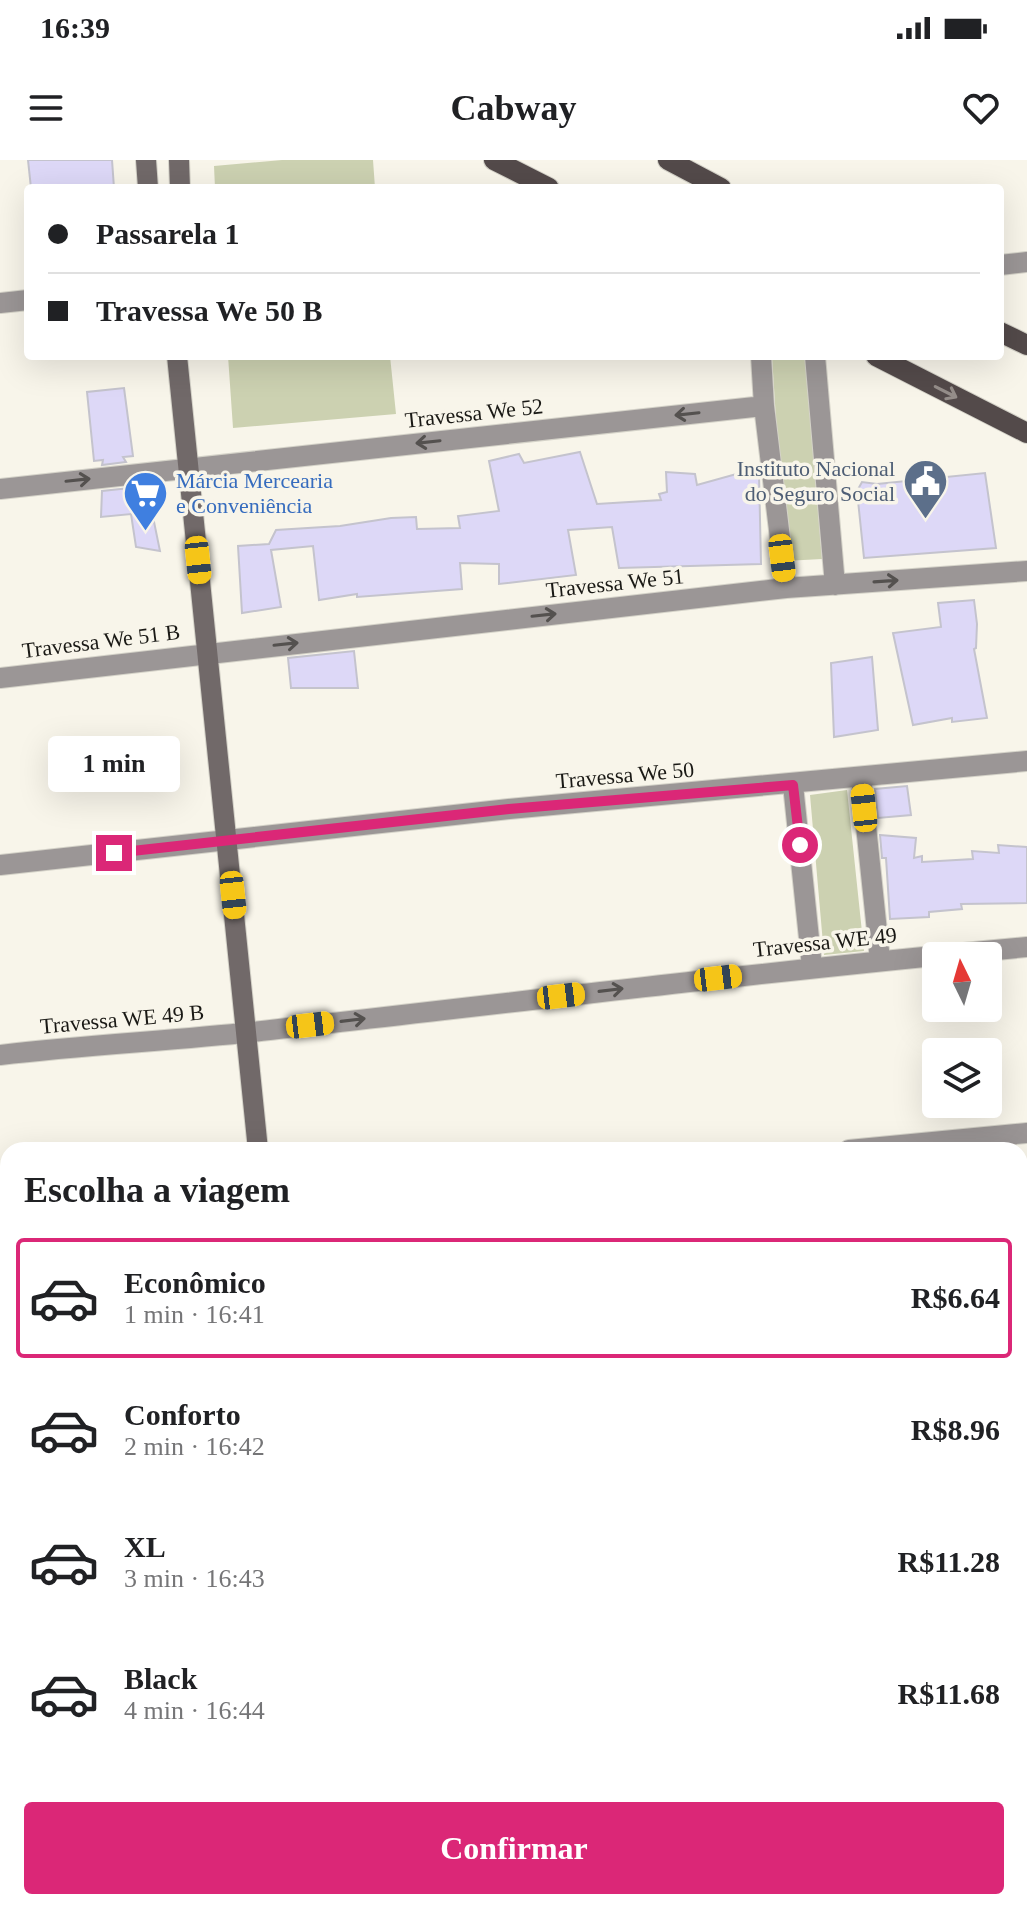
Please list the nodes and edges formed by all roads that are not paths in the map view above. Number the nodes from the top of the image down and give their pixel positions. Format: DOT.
graph roads {
  1 [pos="146,160"];
  2 [pos="179,160"];
  3 [pos="494,160"];
  4 [pos="668,160"];
  5 [pos="148,184"];
  6 [pos="180,184"];
  7 [pos="541,184"];
  8 [pos="713,184"];
  9 [pos="1027,262"];
  10 [pos="1004,265"];
  11 [pos="24,300"];
  12 [pos="0,303"];
  13 [pos="1004,334"];
  14 [pos="1027,345"];
  15 [pos="177,360"];
  16 [pos="761,360"];
  17 [pos="815,360"];
  18 [pos="884,360"];
  19 [pos="764,406"];
  20 [pos="1027,433"];
  21 [pos="189,468"];
  22 [pos="0,489"];
  23 [pos="1027,571"];
  24 [pos="835,585"];
  25 [pos="786,588"];
  26 [pos="208,652"];
  27 [pos="0,678"];
  28 [pos="1027,761"];
  29 [pos="861,778"];
  30 [pos="793,785"];
  31 [pos="228,841"];
  32 [pos="0,865"];
  33 [pos="1027,947"];
  34 [pos="880,960"];
  35 [pos="812,967"];
  36 [pos="248,1032"];
  37 [pos="0,1055"];
  38 [pos="1027,1133"];
  39 [pos="257,1142"];
  40 [pos="942,1142"];
  1 -- 5 [label="main road"];
  2 -- 6 [label="main road"];
  3 -- 7 [label="main road"];
  4 -- 8 [label="main road"];
  9 -- 10 [label="street"];
  11 -- 12 [label="street"];
  13 -- 14 [label="main road"];
  15 -- 21 [label="main road"];
  16 -- 19 [label="street"];
  17 -- 24 [label="street"];
  18 -- 20 [label="main road, one-way"];
  19 -- 21 [label="street, Travessa We 52, one-way"];
  19 -- 25 [label="street"];
  22 -- 21 [label="street, Travessa We 52, one-way"];
  21 -- 26 [label="main road"];
  24 -- 23 [label="street, Travessa We 51, one-way"];
  24 -- 25 [label="street, Travessa We 51"];
  26 -- 25 [label="street, Travessa We 51, one-way"];
  26 -- 27 [label="street, Travessa We 51 B"];
  26 -- 31 [label="main road"];
  28 -- 29 [label="street, Travessa We 50"];
  29 -- 30 [label="street, Travessa We 50"];
  29 -- 34 [label="street"];
  30 -- 31 [label="street, Travessa We 50"];
  30 -- 35 [label="street"];
  31 -- 32 [label="street, Travessa We 50"];
  31 -- 36 [label="main road"];
  33 -- 34 [label="street, Travessa WE 49"];
  34 -- 35 [label="street, Travessa WE 49"];
  36 -- 35 [label="street, Travessa WE 49, one-way"];
  36 -- 37 [label="street, Travessa WE 49 B"];
  36 -- 39 [label="main road"];
  38 -- 40 [label="street"];
}
